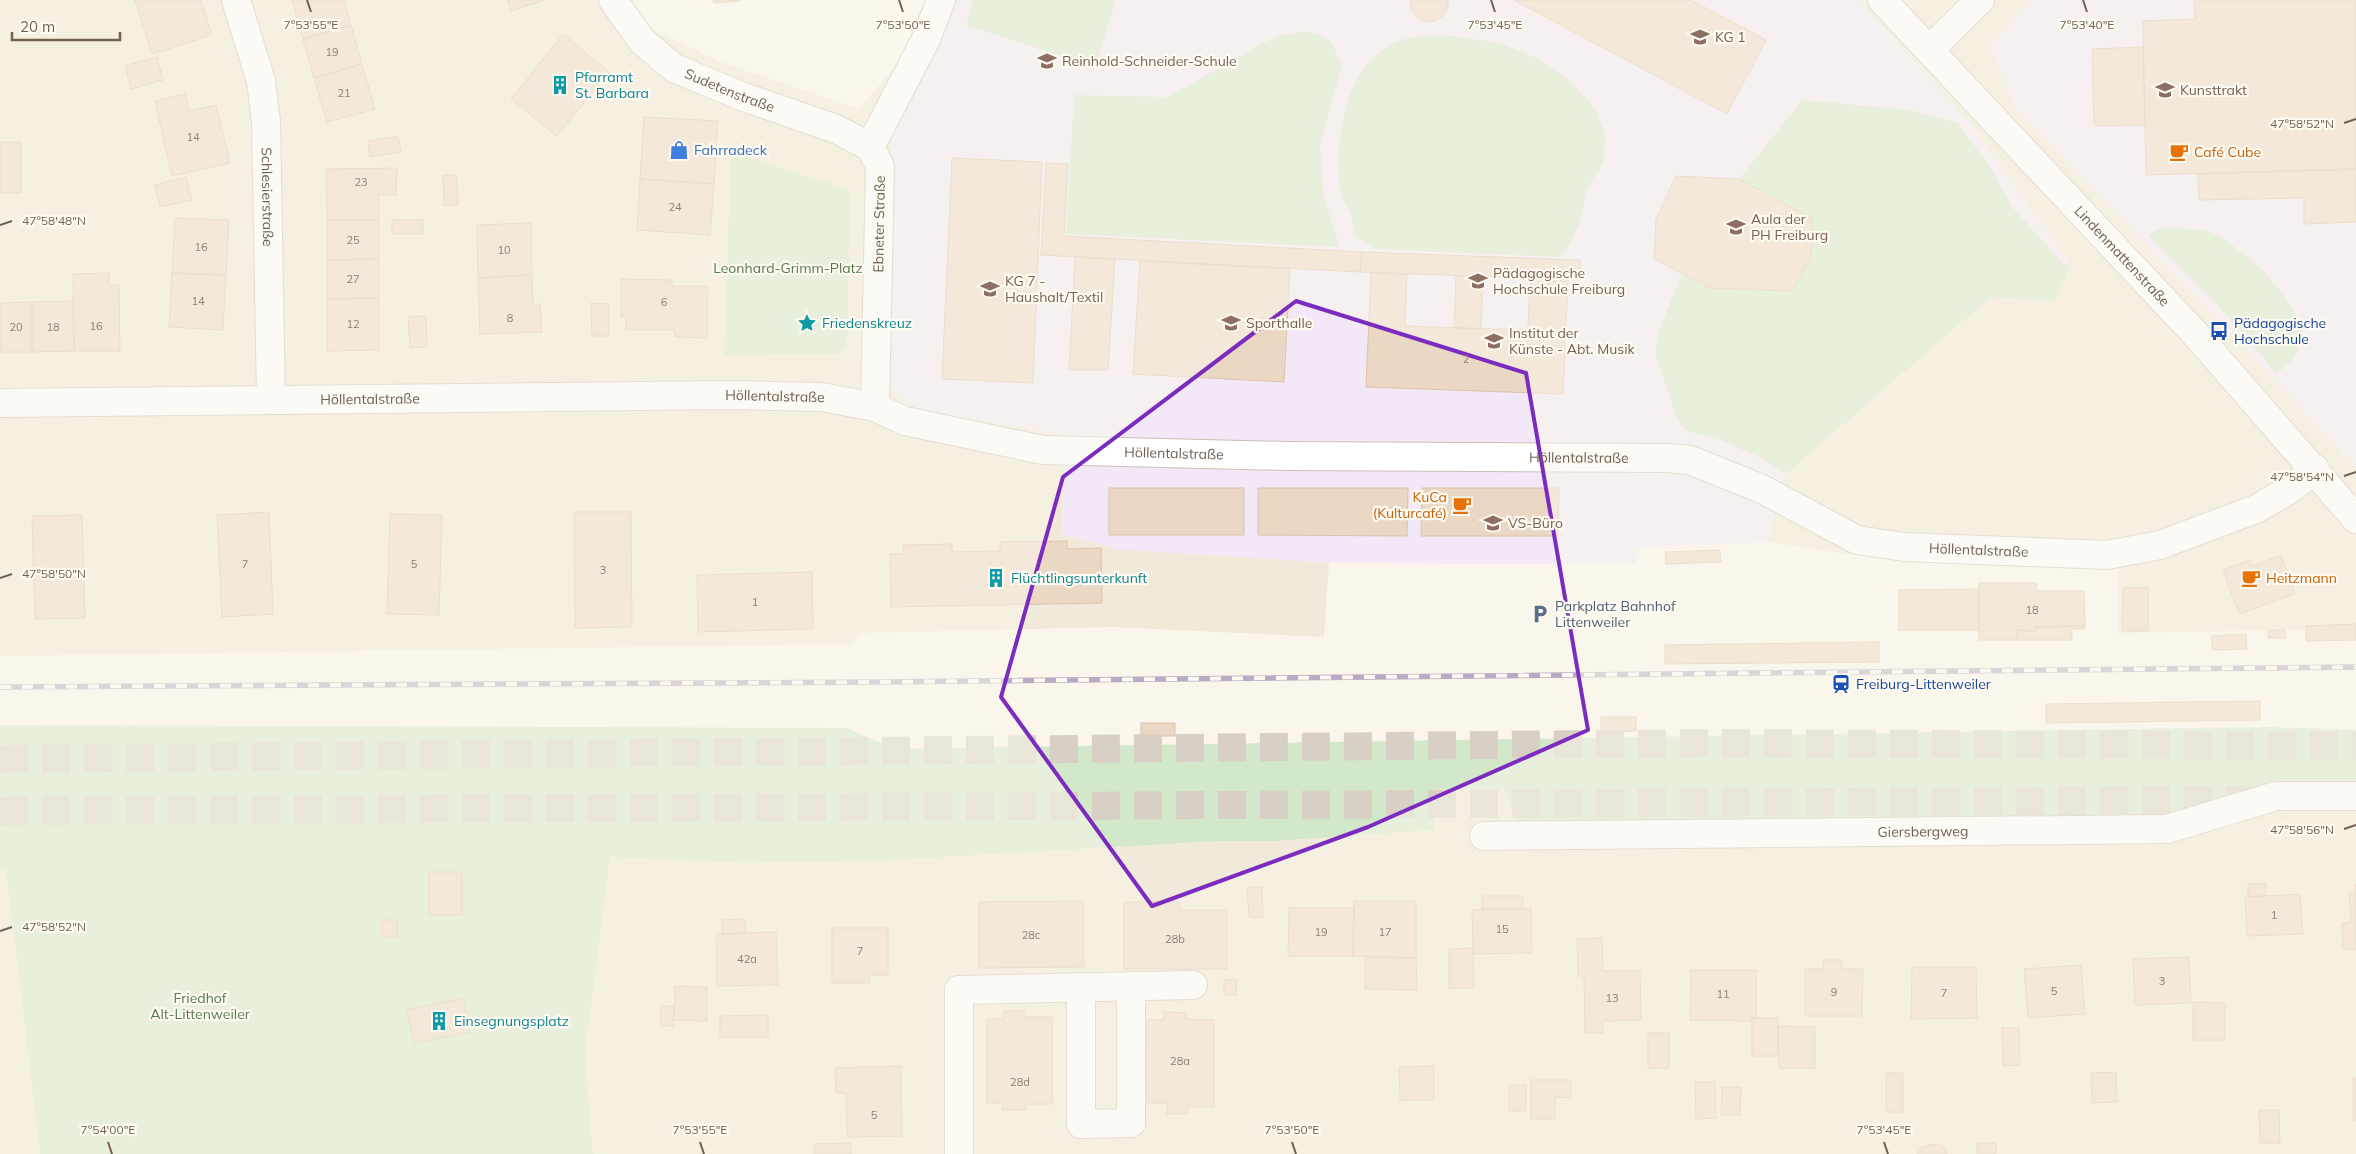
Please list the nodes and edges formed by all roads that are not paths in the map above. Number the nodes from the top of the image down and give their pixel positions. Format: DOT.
graph roads {
  1 [pos="236,0"];
  2 [pos="613,0"];
  3 [pos="941,0"];
  4 [pos="1882,0"];
  5 [pos="1980,0"];
  6 [pos="1929,50"];
  7 [pos="870,147"];
  8 [pos="271,399"];
  9 [pos="0,403"];
  10 [pos="874,407"];
  11 [pos="2315,469"];
  12 [pos="2356,519"];
  13 [pos="2356,796"];
  14 [pos="1484,836"];
  15 [pos="1193,985"];
  16 [pos="1132,986"];
  17 [pos="1081,987"];
  18 [pos="959,1154"];
  1 -- 8 [label="street, Schlesierstraße"];
  2 -- 7 [label="street, Sudetenstraße"];
  3 -- 7 [label="street"];
  4 -- 6 [label="street, Lindenmattenstraße"];
  5 -- 6 [label="street"];
  6 -- 11 [label="street, Lindenmattenstraße"];
  7 -- 10 [label="street, Ebneter Straße"];
  8 -- 9 [label="street, Höllentalstraße"];
  8 -- 10 [label="street, Höllentalstraße"];
  10 -- 11 [label="street, Höllentalstraße"];
  11 -- 12 [label="street, Lindenmattenstraße"];
  13 -- 14 [label="street, Giersbergweg"];
  15 -- 16 [label="street"];
  16 -- 17 [label="street"];
  16 -- 17 [label="street"];
  17 -- 18 [label="street"];
}
